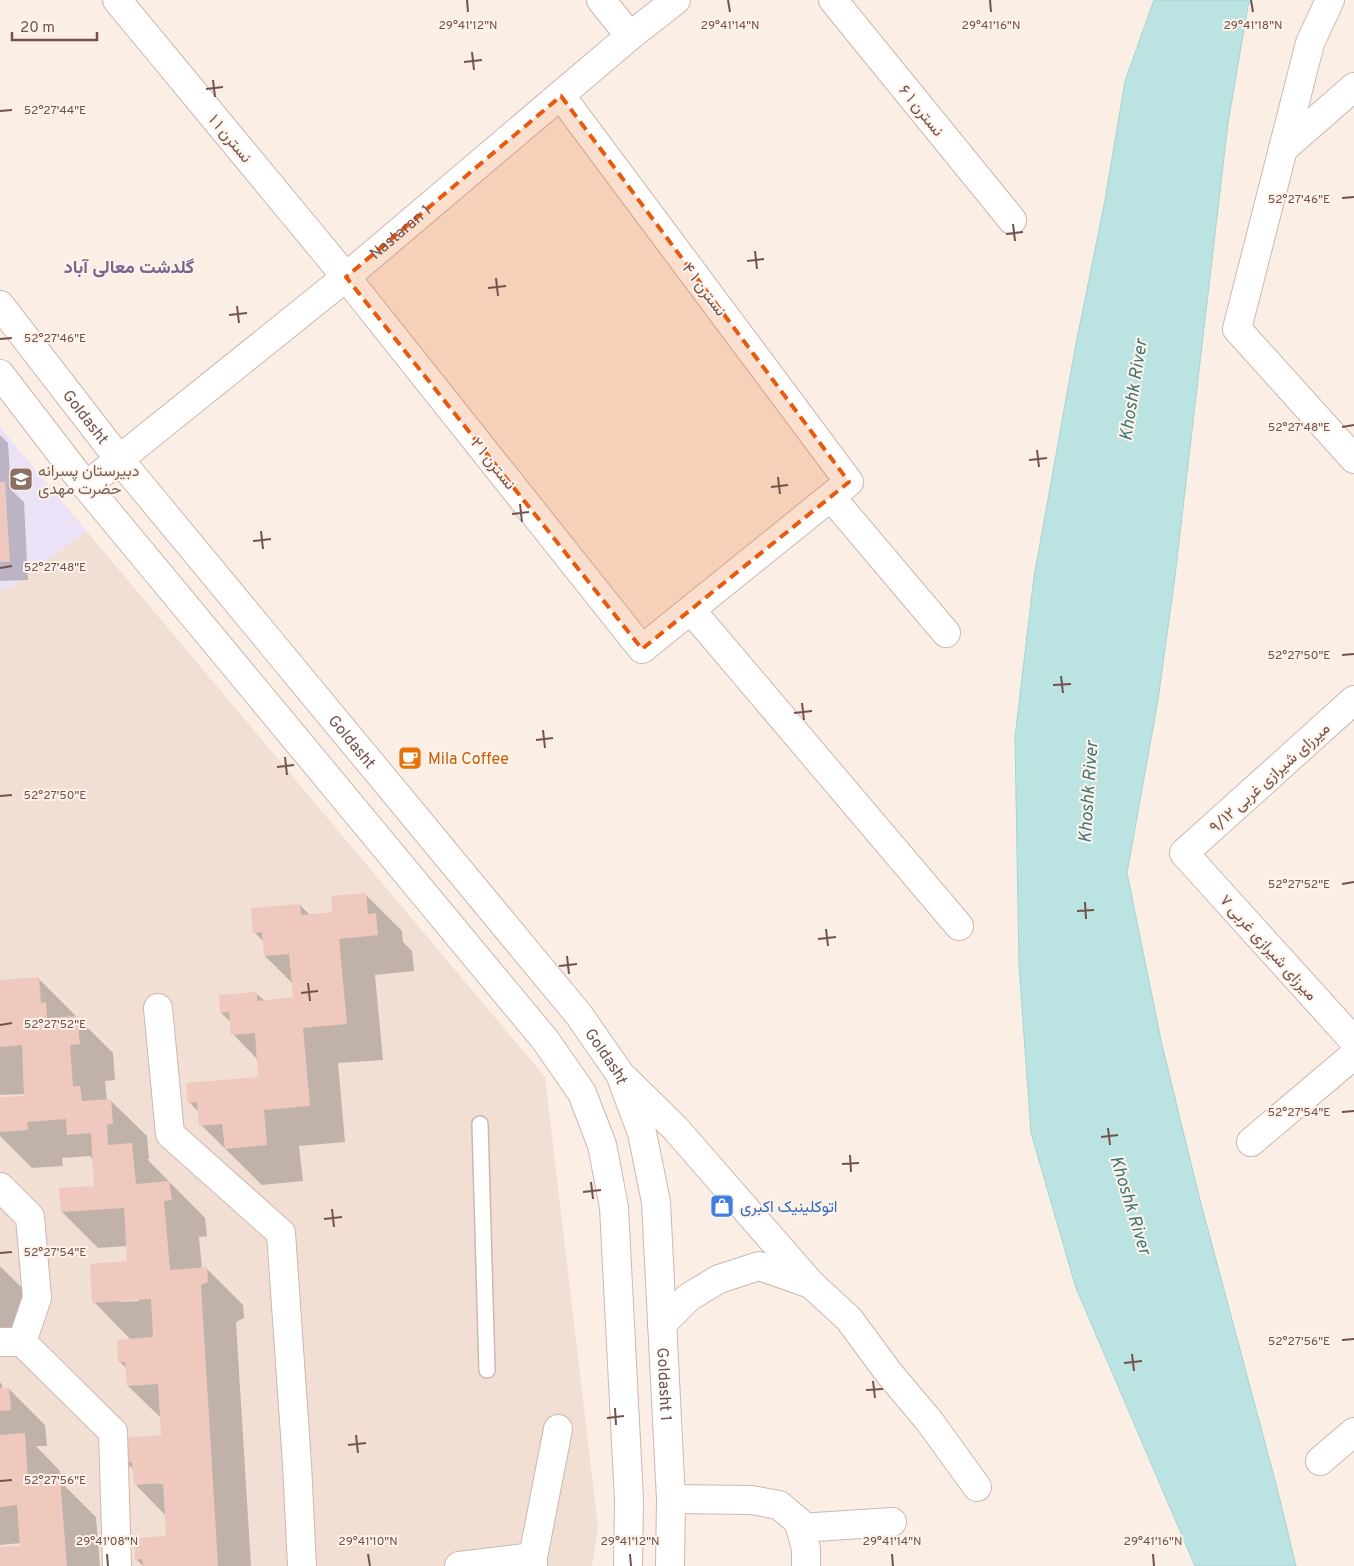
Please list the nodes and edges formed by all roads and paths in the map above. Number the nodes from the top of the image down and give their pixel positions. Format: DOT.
graph roads {
  1 [pos="117,0"];
  2 [pos="601,0"];
  3 [pos="676,0"];
  4 [pos="833,0"];
  5 [pos="1330,0"];
  6 [pos="630,36"];
  7 [pos="1354,87"];
  8 [pos="561,96"];
  9 [pos="1283,150"];
  10 [pos="1012,220"];
  11 [pos="346,277"];
  12 [pos="0,305"];
  13 [pos="0,374"];
  14 [pos="1348,442"];
  15 [pos="119,459"];
  16 [pos="86,486"];
  17 [pos="840,489"];
  18 [pos="690,610"];
  19 [pos="946,633"];
  20 [pos="307,686"];
  21 [pos="1354,700"];
  22 [pos="275,713"];
  23 [pos="1184,853"];
  24 [pos="959,926"];
  25 [pos="158,1008"];
  26 [pos="1353,1042"];
  27 [pos="619,1072"];
  28 [pos="480,1124"];
  29 [pos="1251,1142"];
  30 [pos="0,1187"];
  31 [pos="656,1202"];
  32 [pos="816,1288"];
  33 [pos="662,1324"];
  34 [pos="11,1342"];
  35 [pos="488,1370"];
  36 [pos="558,1429"];
  37 [pos="1354,1432"];
  38 [pos="1320,1461"];
  39 [pos="977,1487"];
  40 [pos="671,1499"];
  41 [pos="892,1522"];
  42 [pos="800,1528"];
  43 [pos="533,1561"];
  44 [pos="117,1566"];
  45 [pos="302,1566"];
  46 [pos="458,1566"];
  47 [pos="628,1566"];
  48 [pos="670,1566"];
  49 [pos="806,1566"];
  1 -- 11 [label="street, ۱ نسترن ۱"];
  2 -- 6 [label="street"];
  3 -- 6 [label="street, Nastaran 1"];
  4 -- 10 [label="street, ۶ نسترن ۱"];
  5 -- 9 [label="street"];
  6 -- 8 [label="street, Nastaran 1"];
  7 -- 9 [label="street"];
  8 -- 11 [label="street, Nastaran 1"];
  8 -- 17 [label="street, ۴ نسترن ۱"];
  9 -- 14 [label="street"];
  11 -- 15 [label="street, Nastaran 1"];
  11 -- 18 [label="street, ۲ نسترن ۱"];
  12 -- 15 [label="street, Goldasht"];
  13 -- 16 [label="street"];
  15 -- 16 [label="street, Nastaran 1"];
  15 -- 20 [label="street, Goldasht"];
  16 -- 22 [label="street"];
  17 -- 18 [label="street"];
  17 -- 19 [label="street, ۴ نسترن ۱"];
  18 -- 24 [label="street"];
  20 -- 22 [label="street"];
  20 -- 27 [label="street, Goldasht"];
  21 -- 23 [label="street, ۹/۱۲ میرزای شیرازی غربی"];
  22 -- 47 [label="street"];
  23 -- 26 [label="street, ۷ میرزای شیرازی غربی"];
  25 -- 45 [label="street"];
  26 -- 29 [label="street"];
  27 -- 31 [label="street, Goldasht"];
  27 -- 32 [label="street"];
  28 -- 35 [label="lane"];
  30 -- 34 [label="street"];
  31 -- 33 [label="street, Goldasht 1"];
  32 -- 33 [label="street"];
  32 -- 39 [label="street"];
  33 -- 40 [label="street, Goldasht 1"];
  34 -- 44 [label="street"];
  36 -- 43 [label="street"];
  37 -- 38 [label="street"];
  40 -- 42 [label="street"];
  40 -- 48 [label="street, Goldasht 1"];
  41 -- 42 [label="street"];
  42 -- 49 [label="street"];
  43 -- 46 [label="street"];
}
